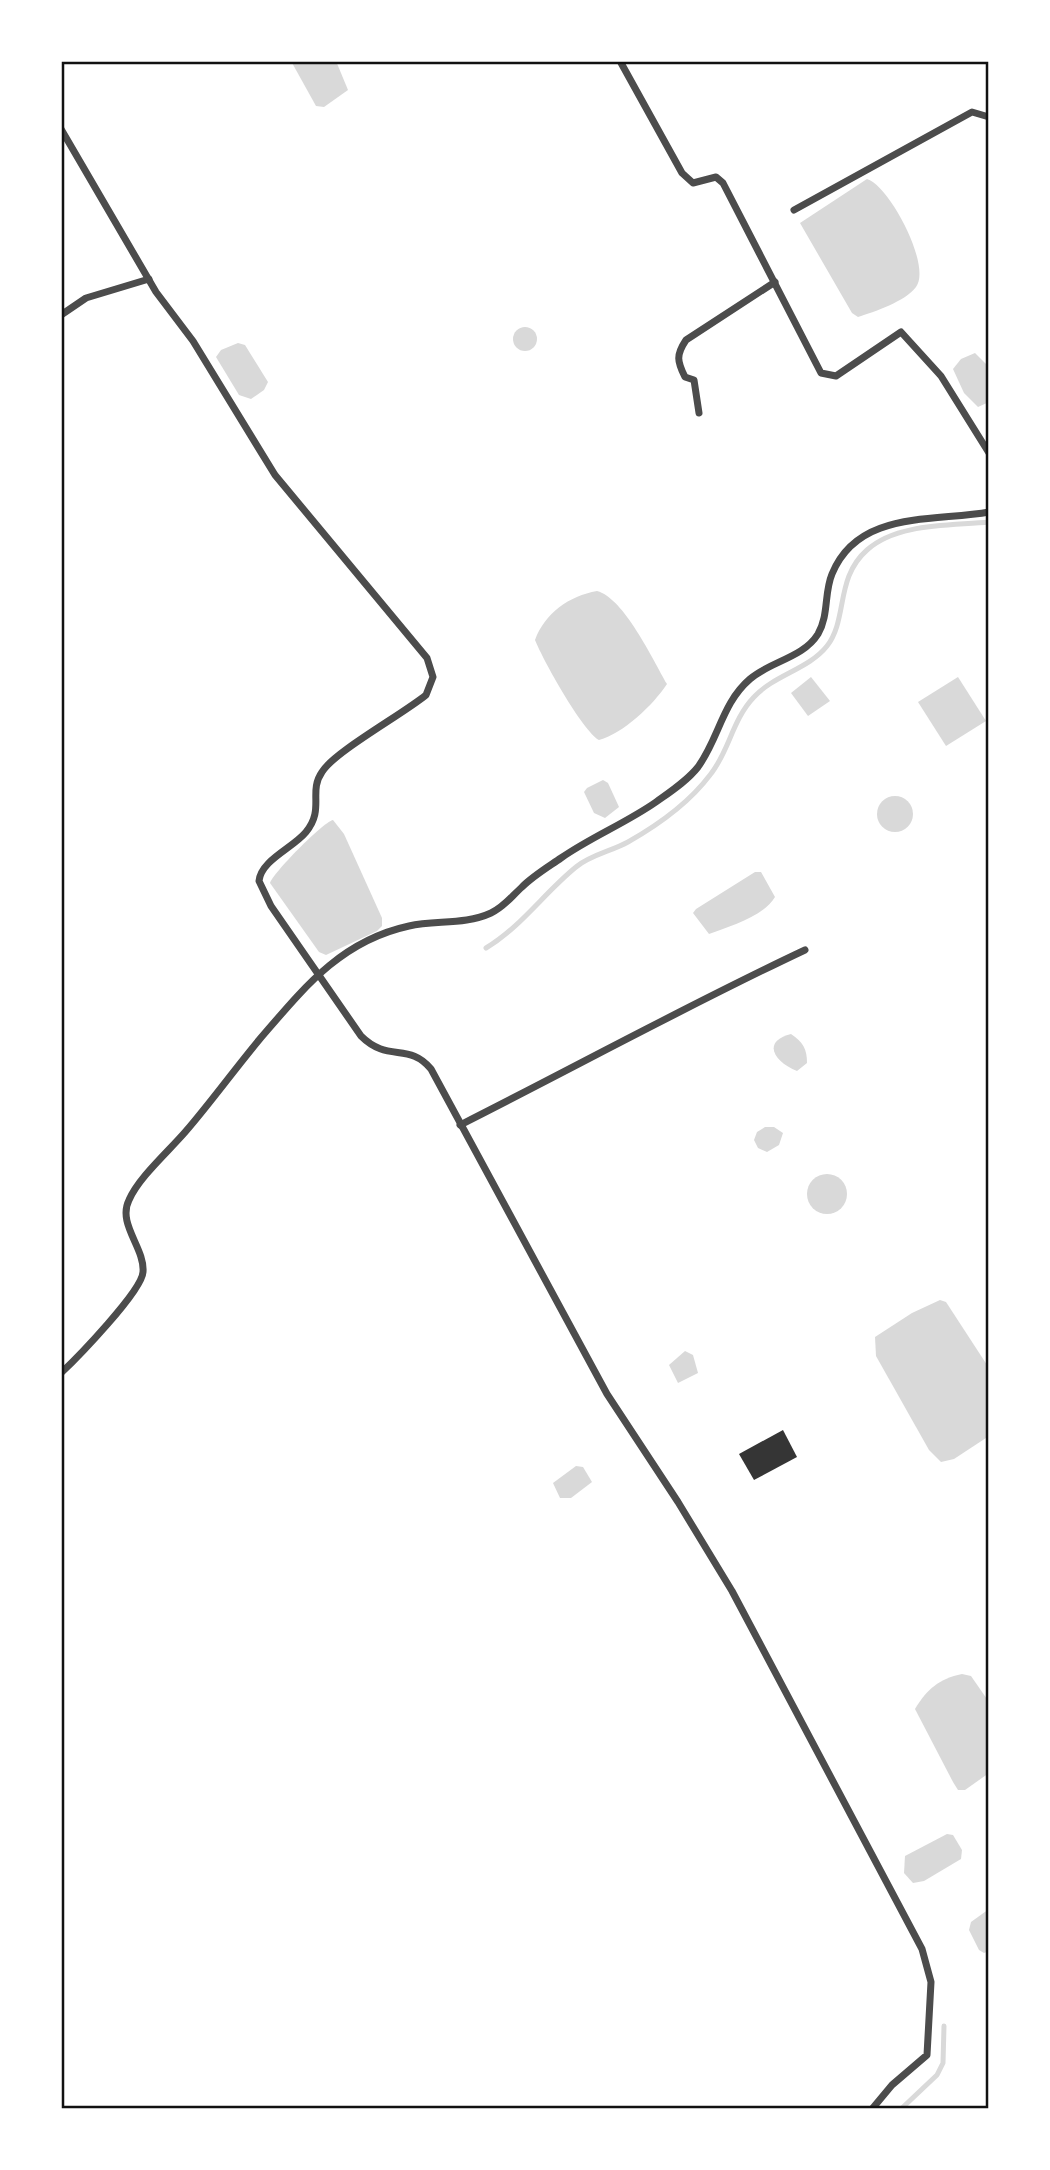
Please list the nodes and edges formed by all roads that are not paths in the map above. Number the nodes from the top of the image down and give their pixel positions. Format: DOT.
graph roads {
  1 [pos="620,61"];
  2 [pos="989,117"];
  3 [pos="61,129"];
  4 [pos="794,210"];
  5 [pos="149,279"];
  6 [pos="775,282"];
  7 [pos="61,315"];
  8 [pos="699,413"];
  9 [pos="989,453"];
  10 [pos="989,512"];
  11 [pos="805,950"];
  12 [pos="319,974"];
  13 [pos="460,1125"];
  14 [pos="61,1373"];
  15 [pos="872,2109"];
  1 -- 6 [label="street"];
  2 -- 4 [label="street"];
  3 -- 5 [label="street"];
  5 -- 7 [label="street"];
  5 -- 12 [label="street"];
  6 -- 8 [label="street"];
  6 -- 9 [label="street"];
  10 -- 12 [label="street"];
  11 -- 13 [label="street"];
  12 -- 13 [label="street"];
  12 -- 14 [label="street"];
  13 -- 15 [label="street"];
}
